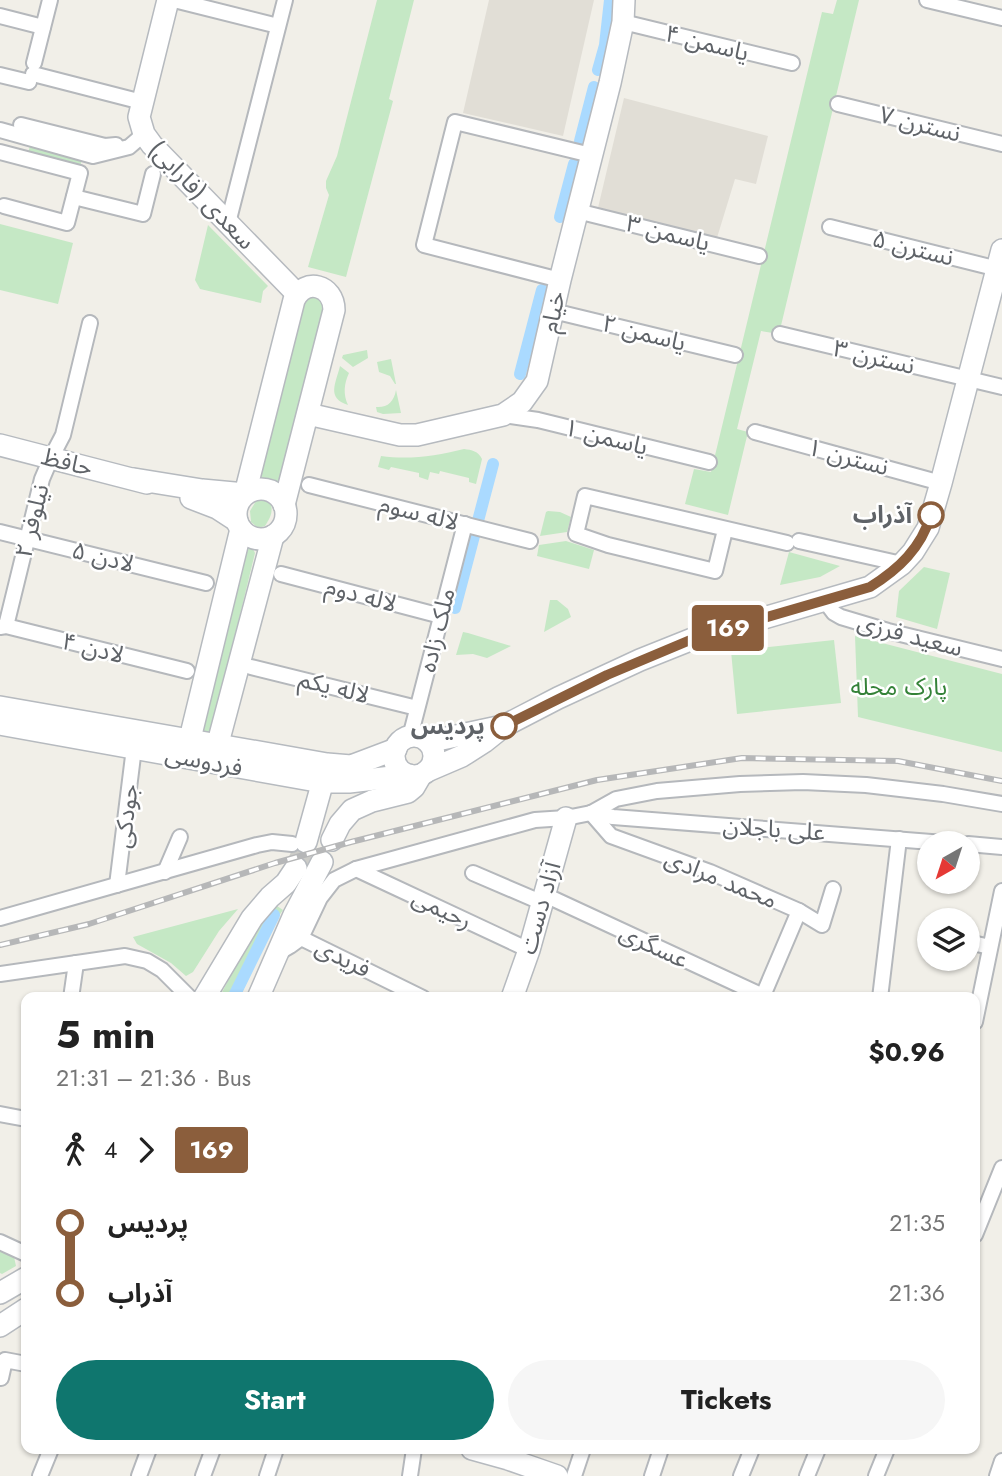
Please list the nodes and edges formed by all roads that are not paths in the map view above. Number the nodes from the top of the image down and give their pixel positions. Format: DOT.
graph roads {
  1 [pos="50,0"];
  2 [pos="168,0"];
  3 [pos="174,0"];
  4 [pos="285,0"];
  5 [pos="624,0"];
  6 [pos="927,0"];
  7 [pos="0,16"];
  8 [pos="1002,18"];
  9 [pos="623,22"];
  10 [pos="278,26"];
  11 [pos="43,27"];
  12 [pos="792,63"];
  13 [pos="32,73"];
  14 [pos="0,75"];
  15 [pos="142,102"];
  16 [pos="838,104"];
  17 [pos="18,130"];
  18 [pos="0,131"];
  19 [pos="140,138"];
  20 [pos="1002,144"];
  21 [pos="5,154"];
  22 [pos="93,156"];
  23 [pos="592,156"];
  24 [pos="80,173"];
  25 [pos="153,174"];
  26 [pos="74,197"];
  27 [pos="4,206"];
  28 [pos="577,211"];
  29 [pos="228,223"];
  30 [pos="830,227"];
  31 [pos="759,256"];
  32 [pos="1000,263"];
  33 [pos="559,280"];
  34 [pos="297,294"];
  35 [pos="553,311"];
  36 [pos="90,323"];
  37 [pos="780,334"];
  38 [pos="735,355"];
  39 [pos="968,379"];
  40 [pos="1002,387"];
  41 [pos="308,414"];
  42 [pos="503,415"];
  43 [pos="755,432"];
  44 [pos="0,445"];
  45 [pos="51,458"];
  46 [pos="709,462"];
  47 [pos="134,479"];
  48 [pos="941,483"];
  49 [pos="309,485"];
  50 [pos="245,494"];
  51 [pos="284,505"];
  52 [pos="239,525"];
  53 [pos="473,526"];
  54 [pos="725,530"];
  55 [pos="0,532"];
  56 [pos="273,536"];
  57 [pos="27,538"];
  58 [pos="530,541"];
  59 [pos="902,564"];
  60 [pos="281,574"];
  61 [pos="206,583"];
  62 [pos="825,601"];
  63 [pos="441,616"];
  64 [pos="3,626"];
  65 [pos="1002,659"];
  66 [pos="251,667"];
  67 [pos="187,671"];
  68 [pos="0,707"];
  69 [pos="417,708"];
  70 [pos="0,724"];
  71 [pos="504,726"];
  72 [pos="412,742"];
  73 [pos="134,748"];
  74 [pos="187,749"];
  75 [pos="215,754"];
  76 [pos="419,774"];
  77 [pos="322,781"];
  78 [pos="1002,804"];
  79 [pos="591,813"];
  80 [pos="566,818"];
  81 [pos="180,836"];
  82 [pos="899,839"];
  83 [pos="332,840"];
  84 [pos="917,841"];
  85 [pos="299,843"];
  86 [pos="980,845"];
  87 [pos="1002,847"];
  88 [pos="322,862"];
  89 [pos="296,868"];
  90 [pos="356,869"];
  91 [pos="165,872"];
  92 [pos="474,873"];
  93 [pos="117,885"];
  94 [pos="832,889"];
  95 [pos="1002,891"];
  96 [pos="544,899"];
  97 [pos="799,911"];
  98 [pos="0,918"];
  99 [pos="301,938"];
  100 [pos="529,950"];
  101 [pos="994,952"];
  102 [pos="278,953"];
  103 [pos="76,963"];
  104 [pos="0,974"];
  105 [pos="72,992"];
  106 [pos="184,992"];
  107 [pos="208,992"];
  108 [pos="261,992"];
  109 [pos="411,992"];
  110 [pos="514,992"];
  111 [pos="751,992"];
  112 [pos="764,992"];
  113 [pos="881,992"];
  114 [pos="980,1004"];
  115 [pos="0,1114"];
  116 [pos="21,1118"];
  117 [pos="1002,1168"];
  118 [pos="980,1214"];
  119 [pos="0,1242"];
  120 [pos="21,1252"];
  121 [pos="21,1282"];
  122 [pos="0,1293"];
  123 [pos="21,1312"];
  124 [pos="0,1326"];
  125 [pos="21,1363"];
  126 [pos="1,1378"];
  127 [pos="49,1454"];
  128 [pos="147,1454"];
  129 [pos="211,1454"];
  130 [pos="274,1454"];
  131 [pos="413,1454"];
  132 [pos="481,1454"];
  133 [pos="581,1454"];
  134 [pos="659,1454"];
  135 [pos="750,1454"];
  136 [pos="816,1454"];
  137 [pos="885,1454"];
  138 [pos="1002,1461"];
  139 [pos="506,1468"];
  140 [pos="40,1476"];
  141 [pos="139,1476"];
  142 [pos="203,1476"];
  143 [pos="267,1476"];
  144 [pos="410,1476"];
  145 [pos="557,1476"];
  146 [pos="574,1476"];
  147 [pos="652,1476"];
  148 [pos="741,1476"];
  149 [pos="807,1476"];
  150 [pos="876,1476"];
  151 [pos="997,1476"];
  1 -- 11 [label="street"];
  2 -- 15 [label="street, سعدی (فارابی)"];
  3 -- 10 [label="street"];
  4 -- 10 [label="street"];
  5 -- 9 [label="street, خیام"];
  6 -- 8 [label="street"];
  7 -- 11 [label="street"];
  9 -- 12 [label="street, یاسمن ۴"];
  9 -- 23 [label="street, خیام"];
  10 -- 29 [label="street"];
  11 -- 13 [label="street"];
  13 -- 14 [label="street"];
  13 -- 15 [label="street"];
  15 -- 19 [label="street, سعدی (فارابی)"];
  16 -- 20 [label="street, نسترن ۷"];
  17 -- 18 [label="street"];
  17 -- 19 [label="street"];
  17 -- 21 [label="street"];
  17 -- 22 [label="street"];
  19 -- 22 [label="street"];
  19 -- 29 [label="street, سعدی (فارابی)"];
  21 -- 24 [label="street"];
  22 -- 24 [label="street"];
  23 -- 28 [label="street, خیام"];
  23 -- 33 [label="street"];
  24 -- 26 [label="street"];
  25 -- 26 [label="street"];
  26 -- 27 [label="street"];
  28 -- 31 [label="street, یاسمن ۳"];
  28 -- 33 [label="street, خیام"];
  29 -- 34 [label="street, سعدی (فارابی)"];
  30 -- 32 [label="street, نسترن ۵"];
  32 -- 39 [label="street"];
  33 -- 35 [label="street, خیام"];
  34 -- 41 [label="street"];
  34 -- 50 [label="street"];
  35 -- 38 [label="street, یاسمن ۲"];
  35 -- 42 [label="street, خیام"];
  36 -- 45 [label="street, نیلوفر ۲"];
  37 -- 39 [label="street, نسترن ۳"];
  39 -- 40 [label="street, نسترن ۳"];
  39 -- 48 [label="street"];
  41 -- 42 [label="street, خیام"];
  41 -- 51 [label="street"];
  42 -- 46 [label="street, یاسمن ۱"];
  43 -- 48 [label="street, نسترن ۱"];
  44 -- 45 [label="street, حافظ"];
  45 -- 47 [label="street, حافظ"];
  45 -- 57 [label="street, نیلوفر ۲"];
  47 -- 50 [label="street"];
  47 -- 52 [label="street"];
  48 -- 59 [label="street"];
  49 -- 53 [label="street, لاله سوم"];
  50 -- 51 [label="street"];
  50 -- 52 [label="street"];
  51 -- 56 [label="street"];
  52 -- 56 [label="street"];
  52 -- 74 [label="street"];
  53 -- 58 [label="street, لاله سوم"];
  53 -- 63 [label="street, ملک زاده"];
  54 -- 54 [label="street"];
  54 -- 59 [label="street"];
  55 -- 57 [label="street, لادن ۵"];
  56 -- 75 [label="street"];
  57 -- 61 [label="street, لادن ۵"];
  57 -- 64 [label="street, نیلوفر ۲"];
  59 -- 62 [label="street, فردوسی"];
  60 -- 63 [label="street, لاله دوم"];
  62 -- 65 [label="street, سعید فرزی"];
  62 -- 71 [label="street, فردوسی"];
  63 -- 69 [label="street, ملک زاده"];
  64 -- 67 [label="street, لادن ۴"];
  66 -- 69 [label="street, لاله یکم"];
  68 -- 74 [label="street, فردوسی"];
  69 -- 72 [label="street, ملک زاده"];
  70 -- 73 [label="street, فردوسی"];
  71 -- 72 [label="street, فردوسی"];
  71 -- 76 [label="street, فردوسی"];
  72 -- 76 [label="street"];
  72 -- 76 [label="street"];
  72 -- 77 [label="street, فردوسی"];
  73 -- 74 [label="street, فردوسی"];
  73 -- 93 [label="street, جودکی"];
  74 -- 75 [label="street, فردوسی"];
  75 -- 77 [label="street, فردوسی"];
  76 -- 77 [label="street, فردوسی"];
  76 -- 83 [label="street"];
  77 -- 85 [label="street"];
  78 -- 79 [label="street"];
  79 -- 80 [label="street"];
  79 -- 82 [label="street, علی باجلان"];
  79 -- 97 [label="street, محمد مرادی"];
  80 -- 90 [label="street"];
  80 -- 96 [label="street, آزاد دست"];
  81 -- 91 [label="street"];
  82 -- 84 [label="street, علی باجلان"];
  82 -- 113 [label="street"];
  85 -- 91 [label="street"];
  86 -- 87 [label="street"];
  88 -- 102 [label="street"];
  89 -- 107 [label="street"];
  90 -- 99 [label="street"];
  90 -- 100 [label="street, رحیمی"];
  91 -- 93 [label="street"];
  92 -- 96 [label="street, عسگری"];
  93 -- 98 [label="street"];
  94 -- 97 [label="street, محمد مرادی"];
  95 -- 101 [label="street"];
  96 -- 100 [label="street, آزاد دست"];
  96 -- 111 [label="street, عسگری"];
  97 -- 112 [label="street"];
  99 -- 102 [label="street"];
  99 -- 109 [label="street, فریدی"];
  100 -- 110 [label="street, آزاد دست"];
  101 -- 114 [label="street"];
  102 -- 108 [label="street"];
  103 -- 104 [label="street"];
  103 -- 105 [label="street"];
  103 -- 106 [label="street"];
  115 -- 116 [label="street"];
  117 -- 118 [label="street"];
  119 -- 120 [label="street"];
  121 -- 122 [label="street"];
  123 -- 124 [label="street"];
  125 -- 126 [label="street"];
  127 -- 140 [label="street"];
  128 -- 141 [label="street"];
  129 -- 142 [label="street"];
  130 -- 143 [label="street"];
  131 -- 144 [label="street"];
  132 -- 139 [label="street"];
  133 -- 146 [label="street"];
  134 -- 147 [label="street"];
  135 -- 148 [label="street"];
  136 -- 149 [label="street"];
  137 -- 150 [label="street"];
  138 -- 151 [label="street"];
  139 -- 145 [label="street"];
}
